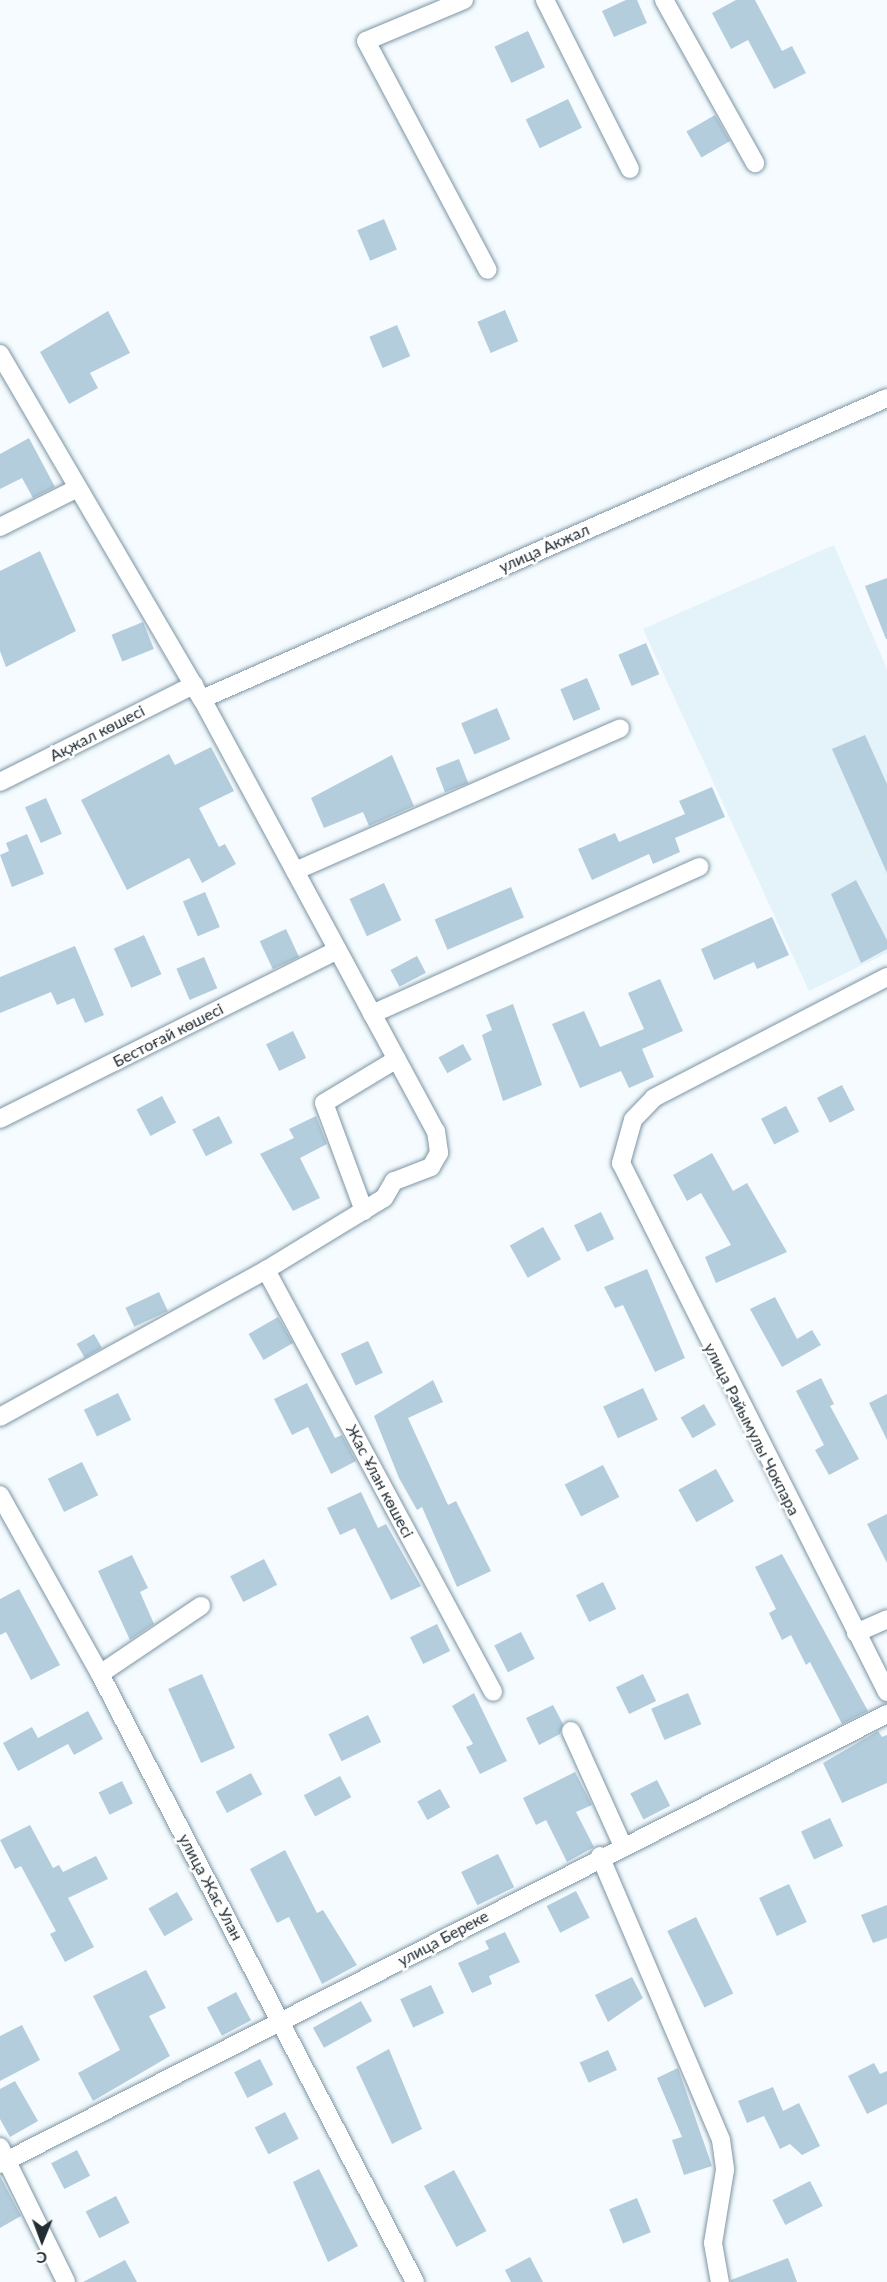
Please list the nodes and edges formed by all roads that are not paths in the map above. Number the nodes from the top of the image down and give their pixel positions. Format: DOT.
graph roads {
  1 [pos="464,0"];
  2 [pos="545,0"];
  3 [pos="664,0"];
  4 [pos="755,163"];
  5 [pos="630,169"];
  6 [pos="488,270"];
  7 [pos="0,354"];
  8 [pos="887,398"];
  9 [pos="78,488"];
  10 [pos="0,526"];
  11 [pos="198,692"];
  12 [pos="620,728"];
  13 [pos="0,782"];
  14 [pos="699,867"];
  15 [pos="295,871"];
  16 [pos="336,951"];
  17 [pos="887,977"];
  18 [pos="372,1014"];
  19 [pos="397,1059"];
  20 [pos="0,1119"];
  21 [pos="364,1211"];
  22 [pos="266,1270"];
  23 [pos="0,1417"];
  24 [pos="0,1495"];
  25 [pos="201,1606"];
  26 [pos="887,1619"];
  27 [pos="856,1633"];
  28 [pos="100,1674"];
  29 [pos="493,1692"];
  30 [pos="887,1692"];
  31 [pos="887,1714"];
  32 [pos="571,1731"];
  33 [pos="622,1844"];
  34 [pos="600,1856"];
  35 [pos="282,2024"];
  36 [pos="2,2157"];
  37 [pos="66,2282"];
  38 [pos="415,2282"];
  39 [pos="720,2282"];
  1 -- 6 [label="street"];
  2 -- 5 [label="street"];
  3 -- 4 [label="street"];
  7 -- 9 [label="street"];
  8 -- 11 [label="street, улица Акжал"];
  9 -- 10 [label="street"];
  9 -- 11 [label="street"];
  11 -- 13 [label="street, Ақжал көшесі"];
  11 -- 15 [label="street"];
  12 -- 15 [label="street"];
  14 -- 18 [label="street"];
  15 -- 16 [label="street"];
  16 -- 18 [label="street"];
  16 -- 20 [label="street, Бестоғай көшесі"];
  17 -- 27 [label="street, улица Райымулы Чокпара"];
  18 -- 19 [label="street"];
  19 -- 21 [label="street"];
  19 -- 21 [label="street"];
  21 -- 22 [label="street"];
  22 -- 23 [label="street"];
  22 -- 29 [label="street, Жас Ұлан көшесі"];
  24 -- 28 [label="street, улица Жас Улан"];
  25 -- 28 [label="street"];
  26 -- 27 [label="street"];
  27 -- 30 [label="street, улица Райымулы Чокпара"];
  28 -- 35 [label="street, улица Жас Улан"];
  31 -- 33 [label="street, улица Береке"];
  32 -- 33 [label="street"];
  33 -- 34 [label="street, улица Береке"];
  34 -- 35 [label="street, улица Береке"];
  34 -- 39 [label="street"];
  35 -- 36 [label="street, улица Береке"];
  35 -- 38 [label="street, улица Жас Улан"];
  36 -- 37 [label="street"];
}
